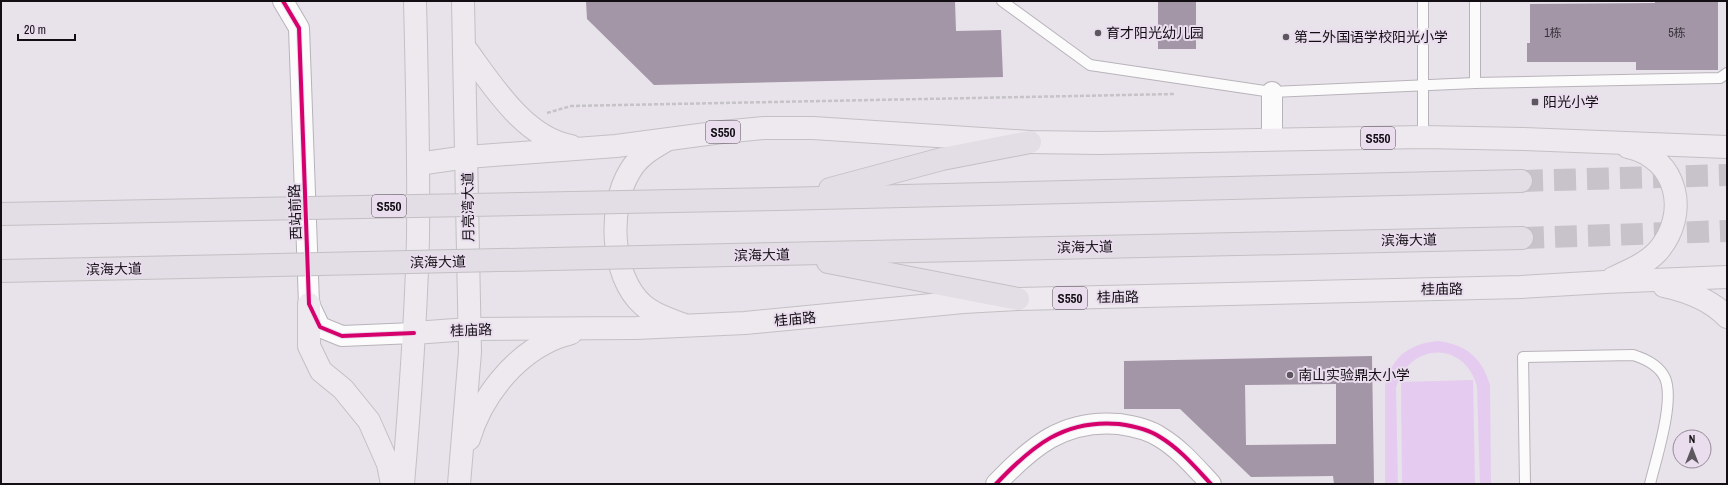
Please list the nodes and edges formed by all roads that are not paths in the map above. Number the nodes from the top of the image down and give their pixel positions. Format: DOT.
graph roads {
  1 [pos="283,1"];
  2 [pos="415,1"];
  3 [pos="463,1"];
  4 [pos="1002,1"];
  5 [pos="1423,1"];
  6 [pos="1475,1"];
  7 [pos="464,48"];
  8 [pos="1727,73"];
  9 [pos="1475,83"];
  10 [pos="1422,85"];
  11 [pos="1272,92"];
  12 [pos="1727,135"];
  13 [pos="1423,137"];
  14 [pos="667,140"];
  15 [pos="1272,140"];
  16 [pos="1030,142"];
  17 [pos="1610,142"];
  18 [pos="1673,145"];
  19 [pos="1727,147"];
  20 [pos="586,148"];
  21 [pos="468,157"];
  22 [pos="418,164"];
  23 [pos="1521,181"];
  24 [pos="778,199"];
  25 [pos="1,214"];
  26 [pos="1522,238"];
  27 [pos="777,254"];
  28 [pos="1,271"];
  29 [pos="1727,277"];
  30 [pos="1633,281"];
  31 [pos="1605,282"];
  32 [pos="1018,299"];
  33 [pos="309,304"];
  34 [pos="1727,317"];
  35 [pos="688,326"];
  36 [pos="601,328"];
  37 [pos="469,329"];
  38 [pos="414,333"];
  39 [pos="460,476"];
  40 [pos="392,484"];
  41 [pos="403,484"];
  42 [pos="996,484"];
  43 [pos="1212,484"];
  44 [pos="1525,484"];
  45 [pos="1650,484"];
  1 -- 33 [label="street, 西站前路"];
  2 -- 22 [label="main road"];
  3 -- 7 [label="main road, 月亮湾大道"];
  4 -- 11 [label="lane"];
  5 -- 10 [label="lane"];
  6 -- 9 [label="lane"];
  7 -- 20 [label="main road"];
  7 -- 21 [label="main road, 月亮湾大道"];
  8 -- 9 [label="lane"];
  9 -- 10 [label="lane"];
  10 -- 11 [label="lane"];
  10 -- 13 [label="lane"];
  11 -- 15 [label="street"];
  12 -- 18 [label="main road"];
  13 -- 15 [label="main road, S550"];
  13 -- 17 [label="main road, S550"];
  14 -- 16 [label="main road, S550"];
  14 -- 20 [label="main road, S550"];
  14 -- 35 [label="main road"];
  15 -- 16 [label="main road, S550"];
  16 -- 24 [label="highway"];
  17 -- 18 [label="main road, S550"];
  17 -- 31 [label="main road"];
  18 -- 19 [label="main road, S550"];
  20 -- 21 [label="main road, S550"];
  21 -- 22 [label="main road, S550"];
  21 -- 37 [label="main road, 月亮湾大道"];
  22 -- 38 [label="main road"];
  23 -- 24 [label="highway, S550"];
  24 -- 25 [label="highway, S550, bridge"];
  26 -- 27 [label="highway, 滨海大道"];
  27 -- 28 [label="highway, 滨海大道, bridge"];
  27 -- 32 [label="highway"];
  29 -- 30 [label="main road, 桂庙路 / S550"];
  30 -- 31 [label="main road, 桂庙路 / S550"];
  30 -- 34 [label="main road"];
  31 -- 32 [label="main road, 桂庙路 / S550"];
  32 -- 35 [label="main road, 桂庙路 / S550"];
  33 -- 38 [label="street, 西站前路"];
  33 -- 40 [label="main road"];
  35 -- 36 [label="main road, 桂庙路 / S550"];
  36 -- 37 [label="main road, 桂庙路 / S550"];
  36 -- 39 [label="main road"];
  37 -- 38 [label="main road, 桂庙路 / S550"];
  37 -- 39 [label="main road, 月亮湾大道"];
  38 -- 41 [label="main road"];
  42 -- 43 [label="street"];
  44 -- 45 [label="lane"];
}
